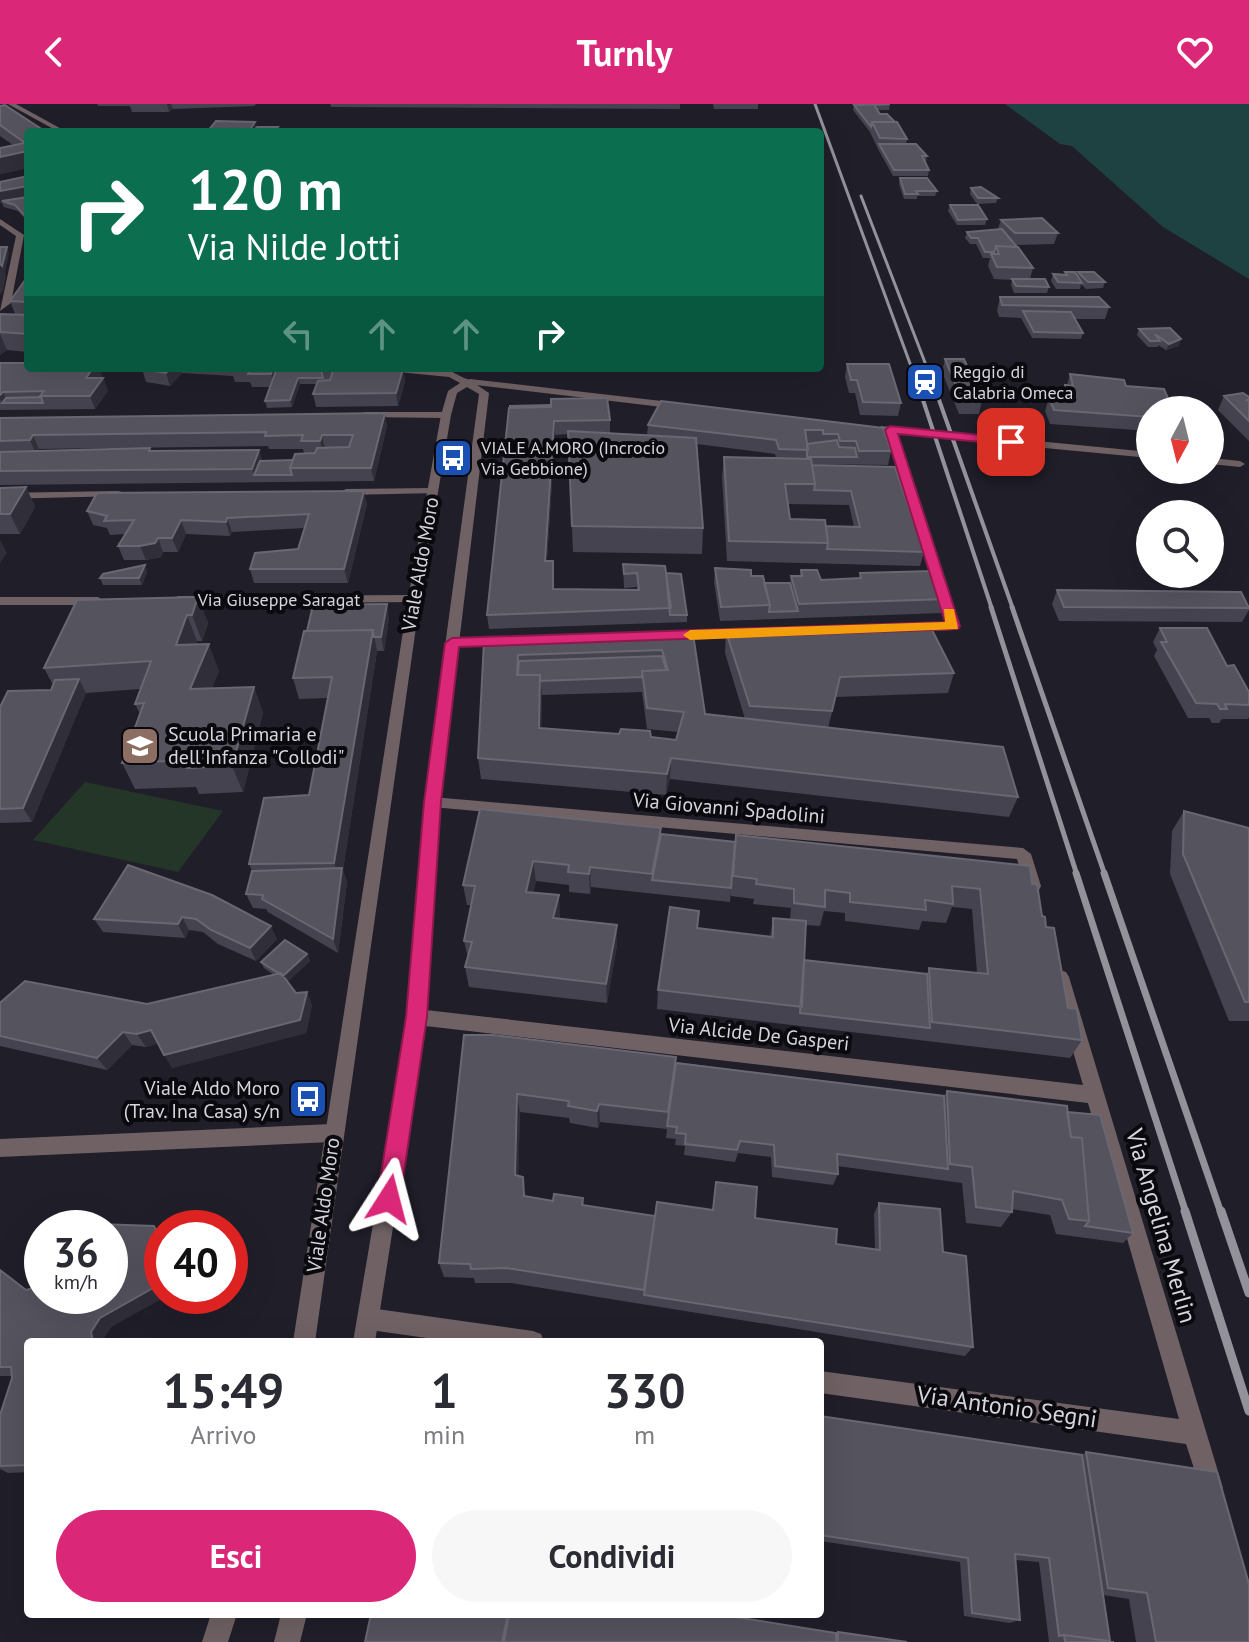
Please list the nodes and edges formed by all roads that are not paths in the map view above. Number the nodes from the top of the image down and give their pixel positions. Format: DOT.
graph roads {
  1 [pos="11,104"];
  2 [pos="56,128"];
  3 [pos="0,221"];
  4 [pos="0,308"];
  5 [pos="433,372"];
  6 [pos="450,372"];
  7 [pos="455,374"];
  8 [pos="470,382"];
  9 [pos="687,407"];
  10 [pos="350,415"];
  11 [pos="446,415"];
  12 [pos="875,428"];
  13 [pos="890,430"];
  14 [pos="1136,454"];
  15 [pos="1224,462"];
  16 [pos="1240,464"];
  17 [pos="433,491"];
  18 [pos="340,492"];
  19 [pos="139,494"];
  20 [pos="0,496"];
  21 [pos="414,599"];
  22 [pos="159,600"];
  23 [pos="0,601"];
  24 [pos="111,601"];
  25 [pos="891,628"];
  26 [pos="765,633"];
  27 [pos="656,636"];
  28 [pos="515,641"];
  29 [pos="452,643"];
  30 [pos="432,802"];
  31 [pos="1037,899"];
  32 [pos="1055,959"];
  33 [pos="417,1017"];
  34 [pos="1096,1095"];
  35 [pos="332,1133"];
  36 [pos="0,1148"];
  37 [pos="370,1319"];
  38 [pos="305,1338"];
  39 [pos="365,1338"];
  40 [pos="505,1338"];
  41 [pos="824,1383"];
  42 [pos="1194,1433"];
  43 [pos="1217,1508"];
  44 [pos="223,1618"];
  45 [pos="293,1618"];
  46 [pos="215,1642"];
  47 [pos="287,1642"];
  1 -- 2 [label="street"];
  3 -- 4 [label="street"];
  5 -- 7 [label="street"];
  6 -- 7 [label="street"];
  7 -- 8 [label="street"];
  8 -- 9 [label="street"];
  8 -- 11 [label="street, Viale Aldo Moro"];
  8 -- 29 [label="street, Viale Aldo Moro"];
  10 -- 11 [label="street"];
  11 -- 17 [label="street, Viale Aldo Moro"];
  12 -- 13 [label="street"];
  13 -- 14 [label="street"];
  13 -- 25 [label="street"];
  15 -- 16 [label="street"];
  17 -- 18 [label="street"];
  17 -- 21 [label="street, Viale Aldo Moro"];
  19 -- 20 [label="street"];
  21 -- 22 [label="street, Via Giuseppe Saragat"];
  21 -- 35 [label="street, Viale Aldo Moro"];
  23 -- 24 [label="street"];
  26 -- 27 [label="street"];
  28 -- 29 [label="street"];
  29 -- 30 [label="street, Viale Aldo Moro"];
  30 -- 31 [label="street, Via Giovanni Spadolini"];
  30 -- 33 [label="street, Viale Aldo Moro"];
  32 -- 34 [label="street, Via Angelina Merlin"];
  33 -- 34 [label="street, Via Alcide De Gasperi"];
  33 -- 37 [label="street, Viale Aldo Moro"];
  34 -- 42 [label="street, Via Angelina Merlin"];
  35 -- 36 [label="street"];
  35 -- 38 [label="street, Viale Aldo Moro"];
  37 -- 39 [label="street, Viale Aldo Moro"];
  37 -- 40 [label="street"];
  41 -- 42 [label="street, Via Antonio Segni"];
  42 -- 43 [label="street, Via Angelina Merlin"];
  44 -- 46 [label="street"];
  45 -- 47 [label="street"];
}
